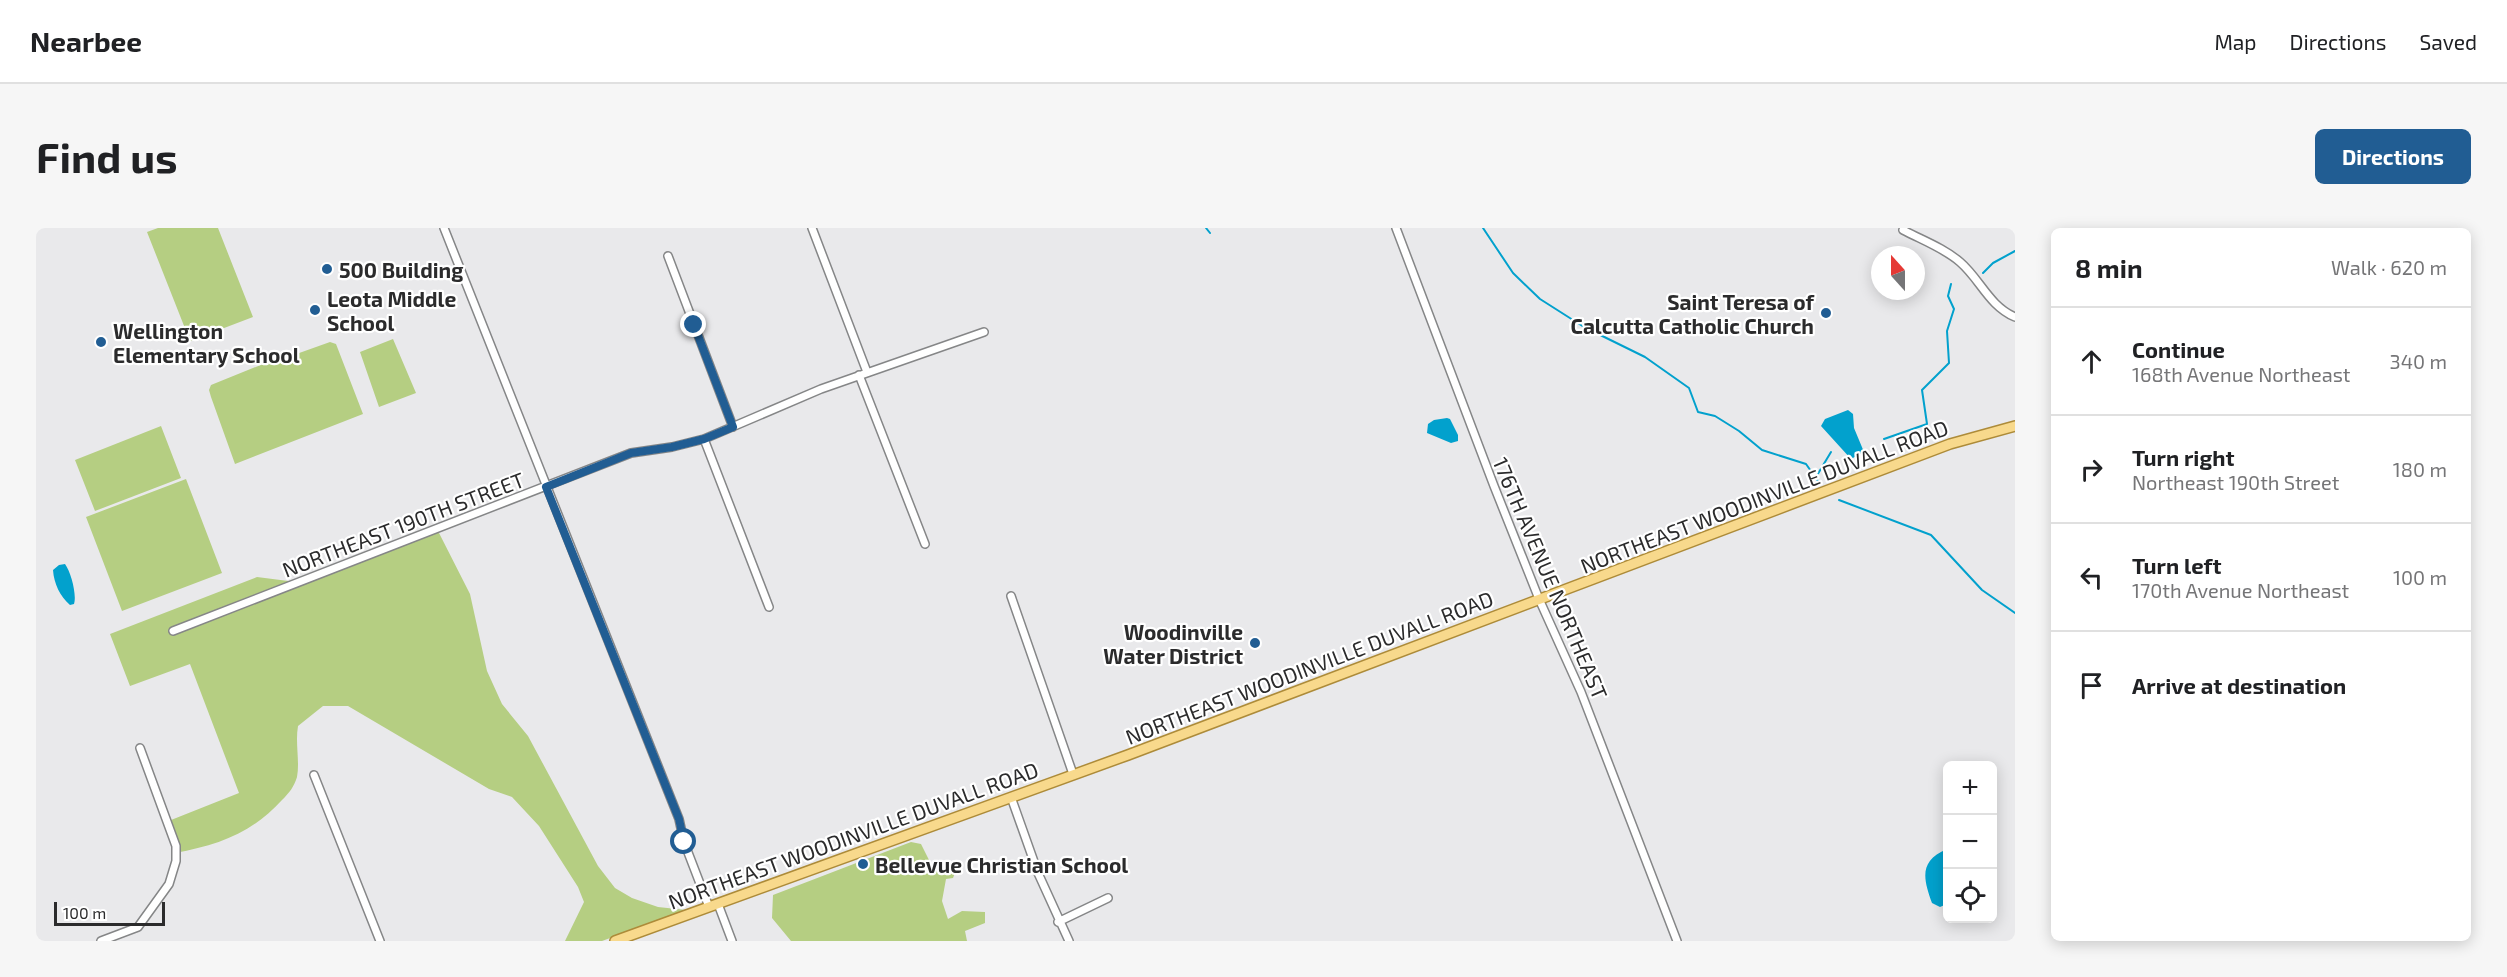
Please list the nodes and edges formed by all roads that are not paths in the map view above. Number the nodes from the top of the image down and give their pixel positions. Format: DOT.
graph roads {
  1 [pos="444,228"];
  2 [pos="812,228"];
  3 [pos="1396,228"];
  4 [pos="1903,230"];
  5 [pos="669,256"];
  6 [pos="2015,317"];
  7 [pos="984,332"];
  8 [pos="867,372"];
  9 [pos="859,375"];
  10 [pos="2015,426"];
  11 [pos="733,427"];
  12 [pos="704,439"];
  13 [pos="546,487"];
  14 [pos="925,544"];
  15 [pos="1011,596"];
  16 [pos="1539,599"];
  17 [pos="769,606"];
  18 [pos="173,631"];
  19 [pos="140,748"];
  20 [pos="1073,774"];
  21 [pos="314,775"];
  22 [pos="1011,797"];
  23 [pos="1108,898"];
  24 [pos="713,905"];
  25 [pos="1058,922"];
  26 [pos="101,941"];
  27 [pos="380,941"];
  28 [pos="615,941"];
  29 [pos="732,941"];
  30 [pos="1069,941"];
  31 [pos="1677,941"];
  1 -- 13 [label="street"];
  2 -- 8 [label="street"];
  3 -- 16 [label="street, 176TH AVENUE NORTHEAST"];
  4 -- 6 [label="street"];
  5 -- 11 [label="street"];
  7 -- 8 [label="street, NORTHEAST 190TH STREET"];
  8 -- 9 [label="street, NORTHEAST 190TH STREET"];
  9 -- 11 [label="street, NORTHEAST 190TH STREET"];
  9 -- 14 [label="street"];
  10 -- 16 [label="main road, NORTHEAST WOODINVILLE DUVALL ROAD"];
  11 -- 12 [label="street, NORTHEAST 190TH STREET"];
  12 -- 13 [label="street, NORTHEAST 190TH STREET"];
  12 -- 17 [label="street"];
  13 -- 18 [label="street, NORTHEAST 190TH STREET"];
  13 -- 24 [label="street"];
  15 -- 20 [label="street"];
  16 -- 20 [label="main road, NORTHEAST WOODINVILLE DUVALL ROAD"];
  16 -- 31 [label="street, 176TH AVENUE NORTHEAST"];
  19 -- 26 [label="street"];
  20 -- 22 [label="main road, NORTHEAST WOODINVILLE DUVALL ROAD"];
  21 -- 27 [label="street"];
  22 -- 24 [label="main road, NORTHEAST WOODINVILLE DUVALL ROAD"];
  22 -- 25 [label="street"];
  23 -- 25 [label="street"];
  24 -- 28 [label="main road, NORTHEAST WOODINVILLE DUVALL ROAD"];
  24 -- 29 [label="street"];
  25 -- 30 [label="street"];
}
